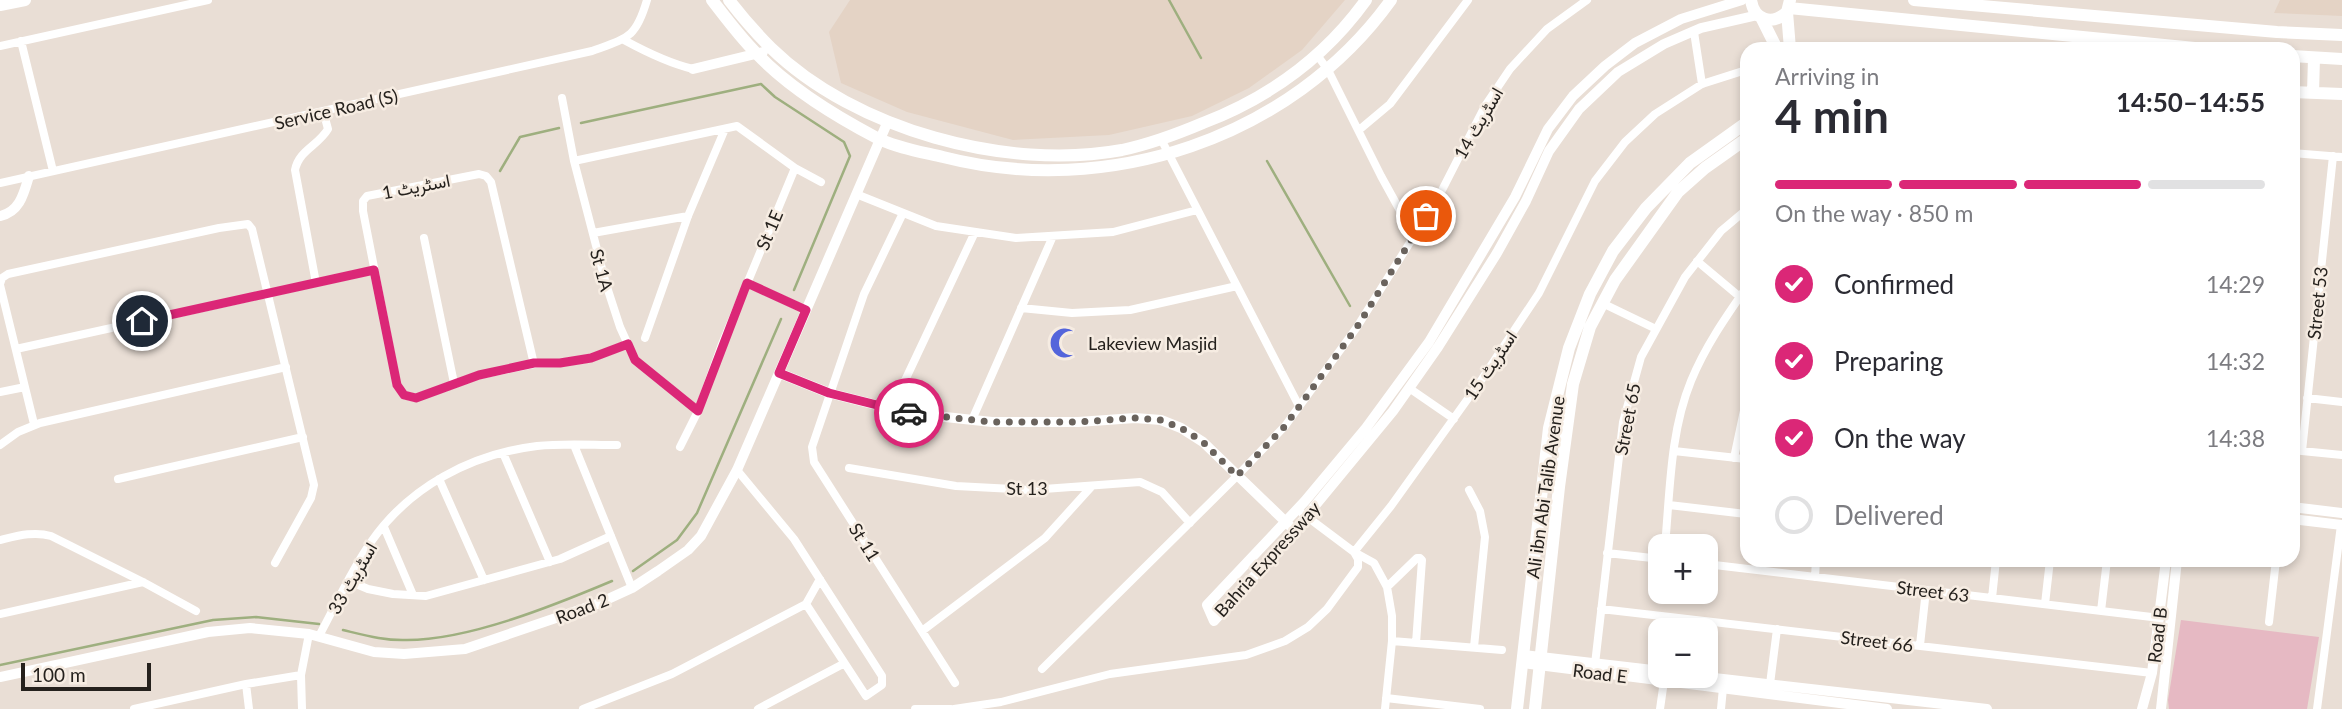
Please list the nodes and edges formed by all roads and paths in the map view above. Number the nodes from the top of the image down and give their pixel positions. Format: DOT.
graph roads {
  1 [pos="25,0"];
  2 [pos="208,0"];
  3 [pos="647,0"];
  4 [pos="712,0"];
  5 [pos="729,0"];
  6 [pos="1366,0"];
  7 [pos="1391,0"];
  8 [pos="1468,0"];
  9 [pos="1587,0"];
  10 [pos="1742,0"];
  11 [pos="1751,0"];
  12 [pos="1914,0"];
  13 [pos="166,4"];
  14 [pos="0,5"];
  15 [pos="1789,7"];
  16 [pos="1760,17"];
  17 [pos="2202,25"];
  18 [pos="1694,32"];
  19 [pos="2342,35"];
  20 [pos="624,40"];
  21 [pos="21,41"];
  22 [pos="1773,42"];
  23 [pos="1790,42"];
  24 [pos="2087,42"];
  25 [pos="2201,42"];
  26 [pos="0,46"];
  27 [pos="772,49"];
  28 [pos="756,53"];
  29 [pos="1317,55"];
  30 [pos="2300,57"];
  31 [pos="2315,58"];
  32 [pos="2342,59"];
  33 [pos="693,69"];
  34 [pos="1328,70"];
  35 [pos="1740,72"];
  36 [pos="1702,84"];
  37 [pos="2300,92"];
  38 [pos="2313,93"];
  39 [pos="2342,94"];
  40 [pos="562,98"];
  41 [pos="319,113"];
  42 [pos="888,121"];
  43 [pos="1740,127"];
  44 [pos="725,129"];
  45 [pos="1359,131"];
  46 [pos="880,139"];
  47 [pos="1161,139"];
  48 [pos="1740,143"];
  49 [pos="1168,154"];
  50 [pos="2300,154"];
  51 [pos="2337,156"];
  52 [pos="574,161"];
  53 [pos="795,168"];
  54 [pos="53,171"];
  55 [pos="29,176"];
  56 [pos="821,182"];
  57 [pos="0,183"];
  58 [pos="856,194"];
  59 [pos="1197,210"];
  60 [pos="903,213"];
  61 [pos="1740,215"];
  62 [pos="4,216"];
  63 [pos="688,216"];
  64 [pos="975,232"];
  65 [pos="593,233"];
  66 [pos="1053,236"];
  67 [pos="1414,236"];
  68 [pos="424,239"];
  69 [pos="1697,261"];
  70 [pos="374,270"];
  71 [pos="316,283"];
  72 [pos="747,283"];
  73 [pos="0,284"];
  74 [pos="1237,286"];
  75 [pos="268,294"];
  76 [pos="1740,297"];
  77 [pos="1602,303"];
  78 [pos="1021,308"];
  79 [pos="806,310"];
  80 [pos="1656,330"];
  81 [pos="645,338"];
  82 [pos="628,344"];
  83 [pos="16,349"];
  84 [pos="534,363"];
  85 [pos="286,367"];
  86 [pos="779,373"];
  87 [pos="454,383"];
  88 [pos="25,387"];
  89 [pos="1409,388"];
  90 [pos="0,392"];
  91 [pos="829,393"];
  92 [pos="2307,398"];
  93 [pos="2342,402"];
  94 [pos="1299,406"];
  95 [pos="892,408"];
  96 [pos="698,411"];
  97 [pos="1454,419"];
  98 [pos="972,420"];
  99 [pos="34,424"];
  100 [pos="1740,430"];
  101 [pos="2300,434"];
  102 [pos="303,437"];
  103 [pos="617,444"];
  104 [pos="0,445"];
  105 [pos="574,445"];
  106 [pos="680,447"];
  107 [pos="2300,450"];
  108 [pos="1675,451"];
  109 [pos="503,453"];
  110 [pos="2342,455"];
  111 [pos="1734,458"];
  112 [pos="1740,458"];
  113 [pos="849,468"];
  114 [pos="737,470"];
  115 [pos="1237,476"];
  116 [pos="118,478"];
  117 [pos="439,479"];
  118 [pos="1092,486"];
  119 [pos="1469,490"];
  120 [pos="1669,505"];
  121 [pos="2300,508"];
  122 [pos="1297,509"];
  123 [pos="1740,513"];
  124 [pos="2342,513"];
  125 [pos="1306,517"];
  126 [pos="2300,520"];
  127 [pos="1285,522"];
  128 [pos="1190,523"];
  129 [pos="2342,525"];
  130 [pos="384,527"];
  131 [pos="1296,530"];
  132 [pos="1666,534"];
  133 [pos="611,536"];
  134 [pos="0,540"];
  135 [pos="1354,552"];
  136 [pos="1607,553"];
  137 [pos="1648,558"];
  138 [pos="550,562"];
  139 [pos="275,564"];
  140 [pos="1718,565"];
  141 [pos="1816,567"];
  142 [pos="1995,567"];
  143 [pos="2049,567"];
  144 [pos="2106,567"];
  145 [pos="2165,567"];
  146 [pos="2176,567"];
  147 [pos="2275,567"];
  148 [pos="1815,577"];
  149 [pos="820,579"];
  150 [pos="484,580"];
  151 [pos="349,581"];
  152 [pos="143,582"];
  153 [pos="1387,587"];
  154 [pos="632,588"];
  155 [pos="1926,590"];
  156 [pos="413,595"];
  157 [pos="1992,598"];
  158 [pos="806,604"];
  159 [pos="2045,604"];
  160 [pos="1601,609"];
  161 [pos="196,611"];
  162 [pos="2101,611"];
  163 [pos="0,614"];
  164 [pos="2160,618"];
  165 [pos="2269,622"];
  166 [pos="1777,629"];
  167 [pos="922,631"];
  168 [pos="314,635"];
  169 [pos="1392,641"];
  170 [pos="1416,643"];
  171 [pos="1920,645"];
  172 [pos="1474,647"];
  173 [pos="1502,650"];
  174 [pos="1523,659"];
  175 [pos="1540,661"];
  176 [pos="843,664"];
  177 [pos="1595,664"];
  178 [pos="1042,669"];
  179 [pos="1648,673"];
  180 [pos="2152,673"];
  181 [pos="1648,674"];
  182 [pos="301,675"];
  183 [pos="0,677"];
  184 [pos="1718,678"];
  185 [pos="955,683"];
  186 [pos="246,684"];
  187 [pos="1770,684"];
  188 [pos="1718,687"];
  189 [pos="1661,688"];
  190 [pos="1723,688"];
  191 [pos="1386,698"];
  192 [pos="170,705"];
  193 [pos="134,709"];
  194 [pos="249,709"];
  195 [pos="302,709"];
  196 [pos="583,709"];
  197 [pos="758,709"];
  198 [pos="915,709"];
  199 [pos="953,709"];
  200 [pos="1385,709"];
  201 [pos="1480,709"];
  202 [pos="1517,709"];
  203 [pos="1535,709"];
  204 [pos="1660,709"];
  205 [pos="1721,709"];
  206 [pos="1887,709"];
  207 [pos="1987,709"];
  208 [pos="2142,709"];
  209 [pos="2161,709"];
  210 [pos="2318,709"];
  1 -- 14 [label="main road"];
  2 -- 13 [label="street"];
  3 -- 20 [label="street"];
  4 -- 28 [label="main road"];
  5 -- 27 [label="main road"];
  6 -- 29 [label="main road"];
  7 -- 34 [label="main road"];
  8 -- 45 [label="street"];
  9 -- 67 [label="street, اسٹریٹ 14"];
  10 -- 122 [label="street, Bahria Expressway"];
  11 -- 16 [label="main road"];
  12 -- 17 [label="main road"];
  13 -- 21 [label="street"];
  15 -- 16 [label="main road"];
  15 -- 23 [label="main road"];
  15 -- 24 [label="main road"];
  16 -- 18 [label="street, Bahria Expressway"];
  16 -- 22 [label="main road"];
  17 -- 19 [label="main road"];
  17 -- 25 [label="main road"];
  18 -- 36 [label="street"];
  18 -- 89 [label="street, Bahria Expressway"];
  20 -- 33 [label="street"];
  20 -- 41 [label="street, Service Road (S)"];
  21 -- 26 [label="street"];
  21 -- 54 [label="street"];
  27 -- 28 [label="street"];
  27 -- 42 [label="main road"];
  28 -- 33 [label="street"];
  28 -- 46 [label="main road"];
  29 -- 34 [label="street"];
  29 -- 47 [label="main road"];
  30 -- 31 [label="main road"];
  31 -- 32 [label="main road"];
  31 -- 38 [label="main road"];
  34 -- 45 [label="street"];
  34 -- 49 [label="main road"];
  35 -- 36 [label="street, اسٹریٹ 15"];
  36 -- 97 [label="street, اسٹریٹ 15"];
  37 -- 38 [label="main road"];
  38 -- 39 [label="main road"];
  40 -- 52 [label="street, St 1A"];
  41 -- 54 [label="street, Service Road (S)"];
  41 -- 71 [label="street"];
  42 -- 46 [label="street, Road 2"];
  42 -- 47 [label="main road"];
  43 -- 174 [label="main road, Ali ibn Abi Talib Avenue"];
  44 -- 52 [label="street"];
  44 -- 53 [label="street"];
  44 -- 63 [label="street"];
  45 -- 67 [label="street"];
  46 -- 49 [label="main road"];
  46 -- 58 [label="street, Road 2"];
  47 -- 49 [label="street"];
  48 -- 77 [label="main road, Ali ibn Abi Talib Avenue"];
  49 -- 59 [label="street"];
  50 -- 51 [label="street"];
  51 -- 92 [label="street, Street 53"];
  52 -- 65 [label="street, St 1A"];
  53 -- 56 [label="street"];
  53 -- 72 [label="street, St 1E"];
  54 -- 55 [label="street, Service Road (S)"];
  55 -- 57 [label="street, Service Road (S)"];
  55 -- 62 [label="street"];
  58 -- 60 [label="street"];
  58 -- 79 [label="street, Road 2"];
  59 -- 66 [label="street"];
  59 -- 74 [label="street"];
  60 -- 64 [label="street"];
  60 -- 91 [label="street, St 11"];
  61 -- 69 [label="street, Street 65"];
  63 -- 65 [label="street"];
  63 -- 81 [label="street"];
  64 -- 66 [label="street"];
  64 -- 95 [label="street"];
  65 -- 82 [label="street, St 1A"];
  66 -- 78 [label="street"];
  67 -- 94 [label="street, اسٹریٹ 14"];
  68 -- 87 [label="street"];
  69 -- 76 [label="street"];
  69 -- 80 [label="street, Street 65"];
  70 -- 71 [label="street"];
  70 -- 84 [label="street, اسٹریٹ 1"];
  70 -- 87 [label="street, اسٹریٹ 1"];
  71 -- 75 [label="street"];
  72 -- 79 [label="street"];
  72 -- 96 [label="street, St 1E"];
  73 -- 75 [label="street"];
  73 -- 83 [label="street"];
  74 -- 78 [label="street"];
  74 -- 94 [label="street"];
  75 -- 83 [label="street"];
  75 -- 85 [label="street"];
  76 -- 108 [label="street"];
  77 -- 80 [label="street"];
  77 -- 175 [label="main road, Ali ibn Abi Talib Avenue"];
  78 -- 98 [label="street"];
  79 -- 86 [label="street, Road 2"];
  80 -- 136 [label="street, Street 65"];
  82 -- 84 [label="street, اسٹریٹ 1"];
  82 -- 96 [label="street, St 1A"];
  83 -- 88 [label="street"];
  84 -- 87 [label="street, اسٹریٹ 1"];
  85 -- 99 [label="street"];
  85 -- 102 [label="street"];
  86 -- 91 [label="street"];
  86 -- 114 [label="street, Road 2"];
  88 -- 90 [label="street"];
  88 -- 99 [label="street"];
  89 -- 97 [label="street"];
  89 -- 125 [label="street, Bahria Expressway"];
  91 -- 95 [label="street"];
  91 -- 167 [label="street, St 11"];
  92 -- 93 [label="street"];
  92 -- 101 [label="street, Street 53"];
  94 -- 115 [label="street, اسٹریٹ 14"];
  95 -- 98 [label="street"];
  96 -- 106 [label="street, St 1E"];
  97 -- 135 [label="street, اسٹریٹ 15"];
  98 -- 115 [label="street"];
  99 -- 104 [label="street"];
  100 -- 111 [label="street"];
  102 -- 116 [label="street"];
  102 -- 139 [label="street"];
  103 -- 105 [label="street, اسٹریٹ 33"];
  105 -- 109 [label="street, اسٹریٹ 33"];
  105 -- 133 [label="street"];
  107 -- 110 [label="street"];
  108 -- 111 [label="street"];
  108 -- 120 [label="street"];
  109 -- 117 [label="street, اسٹریٹ 33"];
  109 -- 138 [label="street"];
  111 -- 112 [label="street"];
  113 -- 118 [label="street, St 13"];
  114 -- 149 [label="street"];
  114 -- 154 [label="street, Road 2"];
  115 -- 127 [label="street"];
  115 -- 128 [label="street, اسٹریٹ 14"];
  117 -- 130 [label="street, اسٹریٹ 33"];
  117 -- 150 [label="street"];
  118 -- 128 [label="street, St 13"];
  118 -- 167 [label="street"];
  119 -- 172 [label="street"];
  120 -- 123 [label="street"];
  120 -- 132 [label="street"];
  121 -- 124 [label="street"];
  122 -- 125 [label="street"];
  122 -- 127 [label="street, Bahria Expressway"];
  125 -- 131 [label="street, Bahria Expressway"];
  125 -- 135 [label="street"];
  126 -- 129 [label="street"];
  127 -- 131 [label="street"];
  127 -- 131 [label="street, Bahria Expressway"];
  128 -- 178 [label="street, اسٹریٹ 14"];
  129 -- 210 [label="street"];
  130 -- 151 [label="street, اسٹریٹ 33"];
  130 -- 156 [label="street"];
  133 -- 138 [label="street"];
  133 -- 154 [label="street"];
  134 -- 152 [label="street"];
  135 -- 153 [label="street"];
  135 -- 199 [label="street"];
  136 -- 137 [label="street"];
  136 -- 160 [label="street, Street 65"];
  138 -- 150 [label="street"];
  140 -- 148 [label="street, Street 63"];
  141 -- 148 [label="street"];
  142 -- 157 [label="street"];
  143 -- 159 [label="street"];
  144 -- 162 [label="street"];
  145 -- 164 [label="street, Road B"];
  146 -- 209 [label="street, Road B"];
  147 -- 165 [label="street"];
  148 -- 155 [label="street, Street 63"];
  149 -- 158 [label="street"];
  149 -- 176 [label="street"];
  150 -- 156 [label="street"];
  151 -- 156 [label="street"];
  151 -- 168 [label="street, اسٹریٹ 33"];
  152 -- 161 [label="street"];
  152 -- 163 [label="street"];
  153 -- 169 [label="street"];
  153 -- 170 [label="street"];
  154 -- 168 [label="street, Road 2"];
  155 -- 157 [label="street, Street 63"];
  155 -- 171 [label="street"];
  157 -- 159 [label="street, Street 63"];
  158 -- 176 [label="street"];
  158 -- 196 [label="street"];
  159 -- 162 [label="street, Street 63"];
  160 -- 166 [label="street, Street 66"];
  160 -- 177 [label="street, Street 65"];
  162 -- 164 [label="street, Street 63"];
  164 -- 180 [label="street, Road B"];
  166 -- 171 [label="street, Street 66"];
  166 -- 187 [label="street"];
  167 -- 185 [label="street, St 11"];
  168 -- 182 [label="street, اسٹریٹ 33"];
  168 -- 183 [label="street, Road 2"];
  169 -- 170 [label="street"];
  169 -- 191 [label="street"];
  170 -- 172 [label="street"];
  171 -- 180 [label="street, Street 66"];
  172 -- 173 [label="street"];
  174 -- 175 [label="street, Road E"];
  174 -- 202 [label="main road, Ali ibn Abi Talib Avenue"];
  175 -- 177 [label="street, Road E"];
  175 -- 181 [label="street, Road E"];
  175 -- 203 [label="main road, Ali ibn Abi Talib Avenue"];
  176 -- 197 [label="street"];
  177 -- 179 [label="street, Road E"];
  180 -- 208 [label="street, Road B"];
  182 -- 186 [label="street"];
  182 -- 195 [label="street, اسٹریٹ 33"];
  184 -- 187 [label="street"];
  186 -- 192 [label="street"];
  186 -- 194 [label="street"];
  187 -- 207 [label="street"];
  188 -- 190 [label="street, Road E"];
  189 -- 204 [label="street"];
  190 -- 205 [label="street"];
  190 -- 206 [label="street, Road E"];
  191 -- 200 [label="street"];
  191 -- 201 [label="street"];
  192 -- 193 [label="street"];
  198 -- 199 [label="street"];
}
